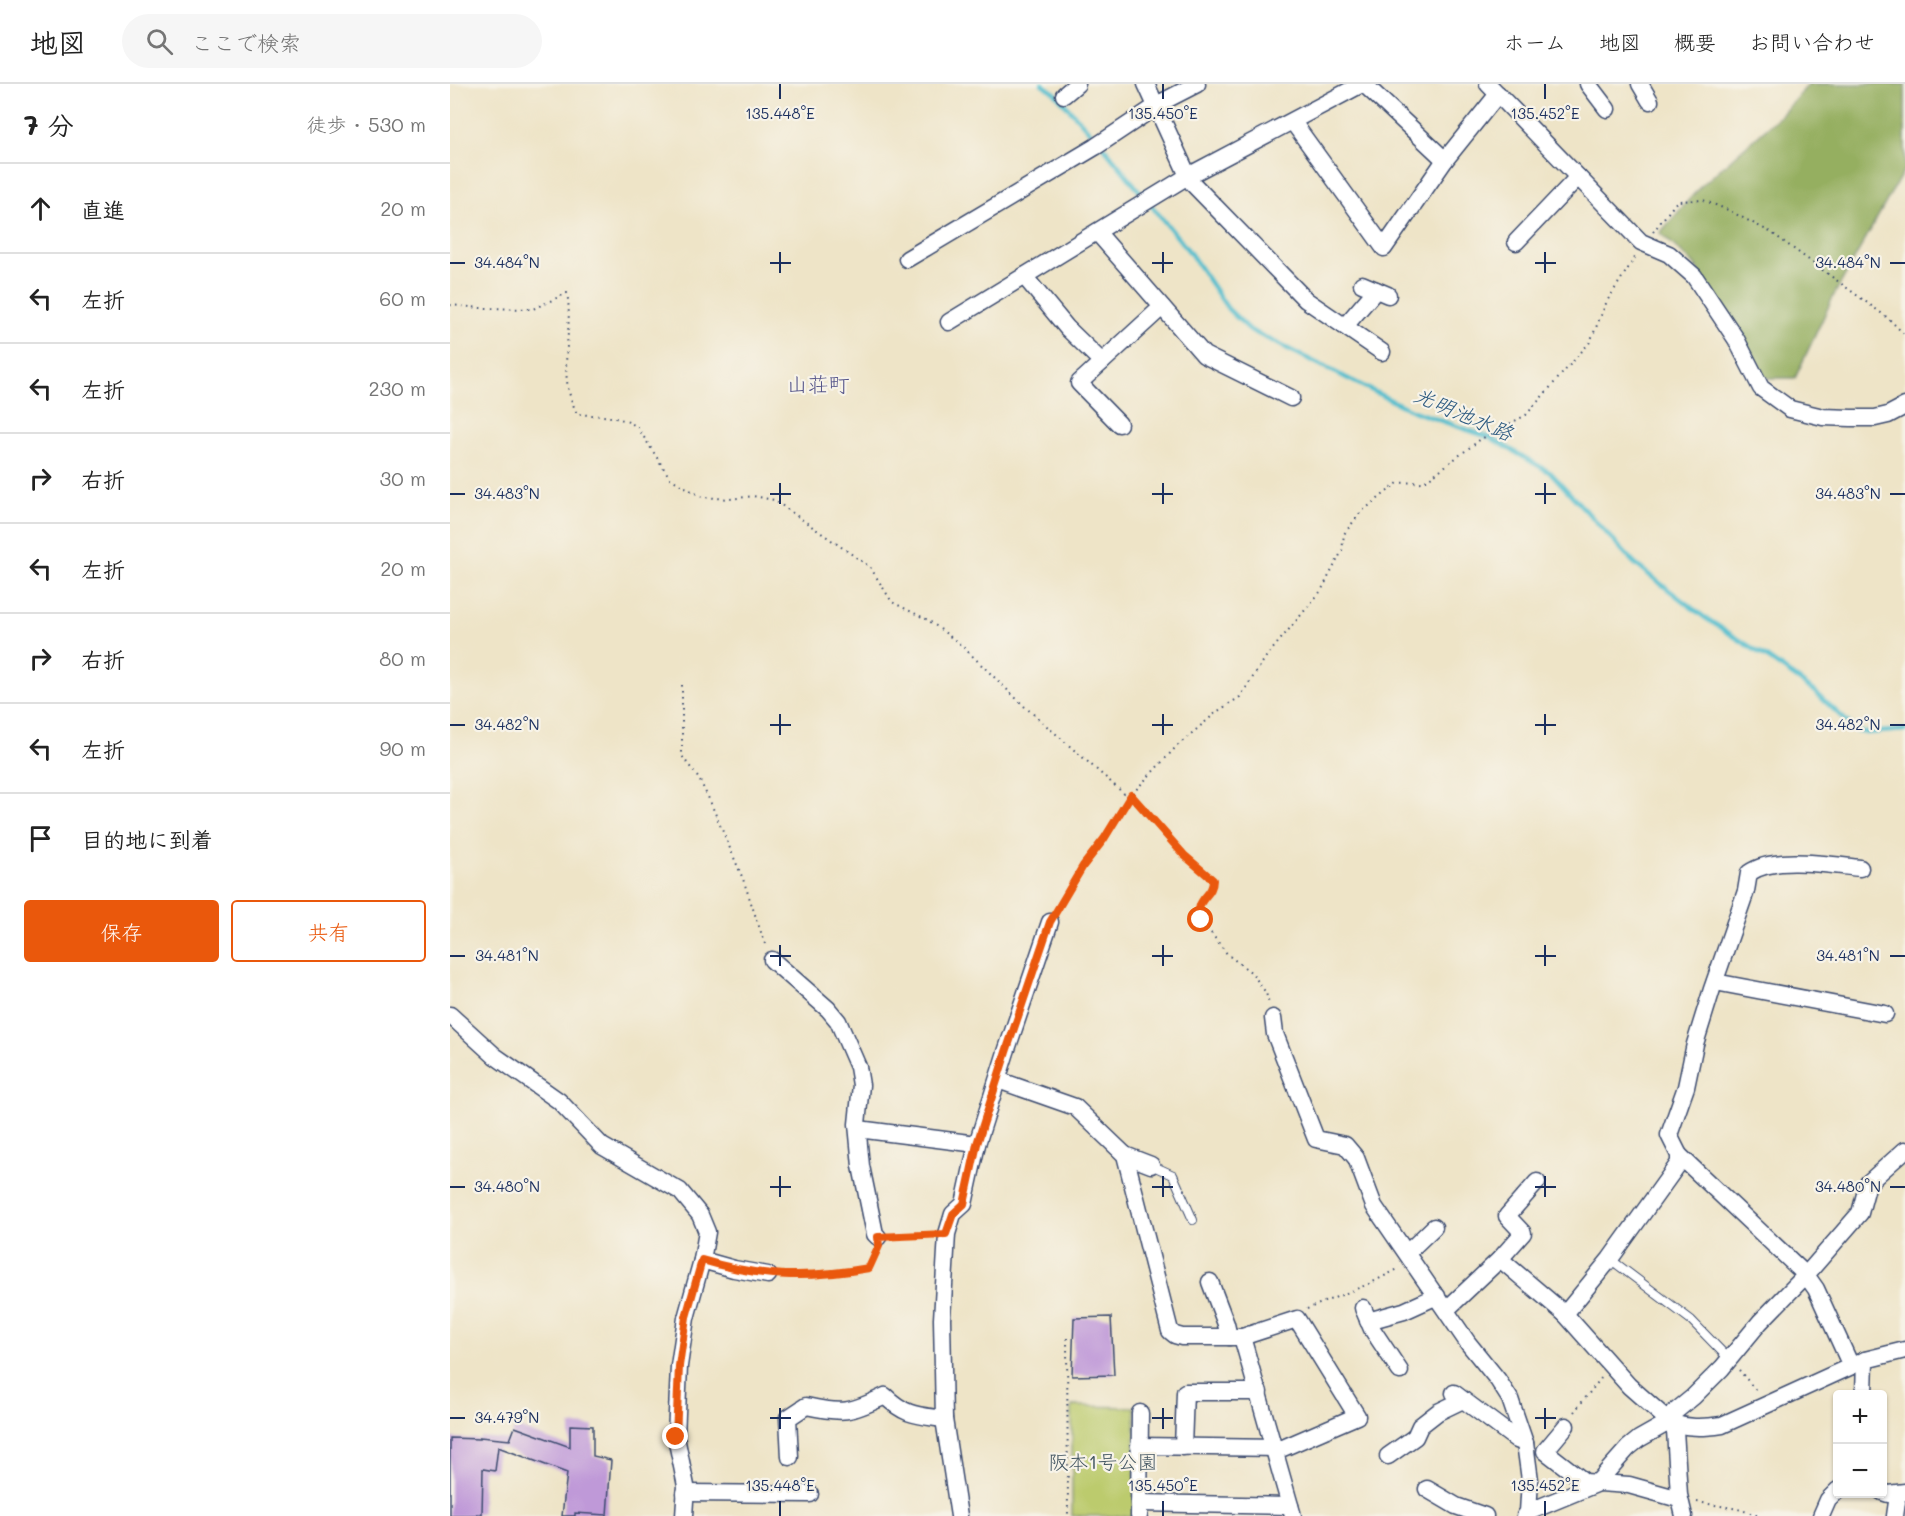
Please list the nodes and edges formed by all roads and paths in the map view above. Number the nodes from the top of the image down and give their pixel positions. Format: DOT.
graph roads {
  1 [pos="1077,84"];
  2 [pos="1146,84"];
  3 [pos="1197,84"];
  4 [pos="1363,84"];
  5 [pos="1588,84"];
  6 [pos="1640,84"];
  7 [pos="1493,89"];
  8 [pos="1064,95"];
  9 [pos="1650,101"];
  10 [pos="1156,106"];
  11 [pos="1607,109"];
  12 [pos="1293,122"];
  13 [pos="1445,160"];
  14 [pos="1188,176"];
  15 [pos="1578,177"];
  16 [pos="1097,232"];
  17 [pos="1516,243"];
  18 [pos="1645,243"];
  19 [pos="907,259"];
  20 [pos="1024,276"];
  21 [pos="1376,289"];
  22 [pos="450,305"];
  23 [pos="1162,307"];
  24 [pos="949,322"];
  25 [pos="1345,326"];
  26 [pos="1905,335"];
  27 [pos="1382,352"];
  28 [pos="1102,362"];
  29 [pos="1291,398"];
  30 [pos="1905,406"];
  31 [pos="1119,424"];
  32 [pos="682,685"];
  33 [pos="1130,796"];
  34 [pos="1860,868"];
  35 [pos="1050,922"];
  36 [pos="772,960"];
  37 [pos="1715,982"];
  38 [pos="1885,1014"];
  39 [pos="450,1015"];
  40 [pos="1273,1018"];
  41 [pos="998,1080"];
  42 [pos="858,1129"];
  43 [pos="977,1144"];
  44 [pos="1905,1150"];
  45 [pos="1125,1155"];
  46 [pos="1679,1155"];
  47 [pos="1151,1165"];
  48 [pos="1538,1182"];
  49 [pos="1193,1220"];
  50 [pos="1434,1227"];
  51 [pos="946,1234"];
  52 [pos="878,1237"];
  53 [pos="1410,1258"];
  54 [pos="1500,1259"];
  55 [pos="1610,1259"];
  56 [pos="702,1260"];
  57 [pos="768,1275"];
  58 [pos="1806,1275"];
  59 [pos="1210,1282"];
  60 [pos="1441,1303"];
  61 [pos="1565,1314"];
  62 [pos="1297,1319"];
  63 [pos="1235,1337"];
  64 [pos="1067,1338"];
  65 [pos="1905,1350"];
  66 [pos="1729,1359"];
  67 [pos="1858,1363"];
  68 [pos="1611,1365"];
  69 [pos="1400,1371"];
  70 [pos="1863,1390"];
  71 [pos="1259,1392"];
  72 [pos="1765,1405"];
  73 [pos="1140,1413"];
  74 [pos="944,1419"];
  75 [pos="1668,1422"];
  76 [pos="1566,1426"];
  77 [pos="1525,1443"];
  78 [pos="1139,1446"];
  79 [pos="1183,1447"];
  80 [pos="1275,1449"];
  81 [pos="1388,1456"];
  82 [pos="790,1457"];
  83 [pos="1596,1484"];
  84 [pos="1436,1491"];
  85 [pos="685,1493"];
  86 [pos="810,1494"];
  87 [pos="1887,1494"];
  88 [pos="1833,1495"];
  89 [pos="1679,1499"];
  90 [pos="1899,1503"];
  91 [pos="1139,1510"];
  92 [pos="1291,1511"];
  93 [pos="1527,1514"];
  94 [pos="684,1516"];
  95 [pos="959,1516"];
  96 [pos="1068,1516"];
  97 [pos="1485,1516"];
  98 [pos="1684,1516"];
  99 [pos="1760,1516"];
  100 [pos="1821,1516"];
  1 -- 8 [label="street"];
  2 -- 10 [label="street"];
  3 -- 10 [label="street"];
  4 -- 12 [label="street"];
  4 -- 13 [label="street"];
  5 -- 11 [label="street"];
  6 -- 9 [label="street"];
  7 -- 13 [label="street"];
  7 -- 15 [label="street"];
  10 -- 14 [label="street"];
  10 -- 19 [label="street"];
  12 -- 13 [label="street"];
  12 -- 14 [label="street"];
  14 -- 16 [label="street"];
  14 -- 25 [label="street"];
  15 -- 17 [label="street"];
  15 -- 18 [label="street"];
  16 -- 20 [label="street"];
  16 -- 23 [label="street"];
  18 -- 26 [label="path"];
  18 -- 30 [label="street"];
  18 -- 33 [label="path"];
  20 -- 24 [label="street"];
  20 -- 28 [label="street"];
  21 -- 25 [label="street"];
  22 -- 33 [label="path"];
  23 -- 28 [label="street"];
  23 -- 29 [label="street"];
  25 -- 27 [label="street"];
  28 -- 31 [label="street"];
  32 -- 36 [label="path"];
  33 -- 35 [label="path"];
  33 -- 40 [label="path"];
  34 -- 37 [label="street"];
  35 -- 41 [label="street"];
  36 -- 42 [label="street"];
  37 -- 38 [label="street"];
  37 -- 46 [label="street"];
  39 -- 56 [label="street"];
  40 -- 53 [label="street"];
  41 -- 43 [label="street"];
  41 -- 45 [label="street"];
  42 -- 43 [label="street"];
  42 -- 52 [label="street"];
  43 -- 51 [label="street"];
  44 -- 58 [label="street"];
  45 -- 47 [label="street"];
  45 -- 63 [label="street"];
  46 -- 55 [label="street"];
  46 -- 58 [label="street"];
  47 -- 49 [label="lane"];
  48 -- 54 [label="street"];
  50 -- 53 [label="street"];
  51 -- 52 [label="path"];
  51 -- 74 [label="street"];
  52 -- 57 [label="path"];
  53 -- 60 [label="street"];
  53 -- 62 [label="path"];
  54 -- 60 [label="street"];
  54 -- 61 [label="street"];
  55 -- 61 [label="street"];
  55 -- 66 [label="lane"];
  56 -- 57 [label="street"];
  56 -- 85 [label="street"];
  58 -- 66 [label="street"];
  58 -- 67 [label="street"];
  59 -- 63 [label="street"];
  60 -- 69 [label="street"];
  60 -- 77 [label="street"];
  61 -- 68 [label="street"];
  62 -- 63 [label="street"];
  62 -- 80 [label="street"];
  63 -- 71 [label="street"];
  64 -- 96 [label="path"];
  65 -- 67 [label="street"];
  66 -- 72 [label="path"];
  66 -- 75 [label="street"];
  67 -- 70 [label="street"];
  67 -- 72 [label="street"];
  68 -- 75 [label="street"];
  68 -- 76 [label="path"];
  71 -- 79 [label="street"];
  71 -- 80 [label="street"];
  72 -- 75 [label="street"];
  73 -- 78 [label="street"];
  74 -- 82 [label="street"];
  74 -- 95 [label="street"];
  75 -- 83 [label="street"];
  75 -- 89 [label="street"];
  76 -- 83 [label="street"];
  77 -- 81 [label="street"];
  77 -- 93 [label="street"];
  78 -- 79 [label="street"];
  78 -- 91 [label="street"];
  79 -- 80 [label="street"];
  80 -- 92 [label="street"];
  83 -- 89 [label="street"];
  83 -- 93 [label="street"];
  84 -- 97 [label="street"];
  85 -- 86 [label="street"];
  85 -- 94 [label="street"];
  87 -- 90 [label="street"];
  88 -- 100 [label="street"];
  89 -- 98 [label="street"];
  89 -- 99 [label="path"];
  91 -- 92 [label="street"];
}
